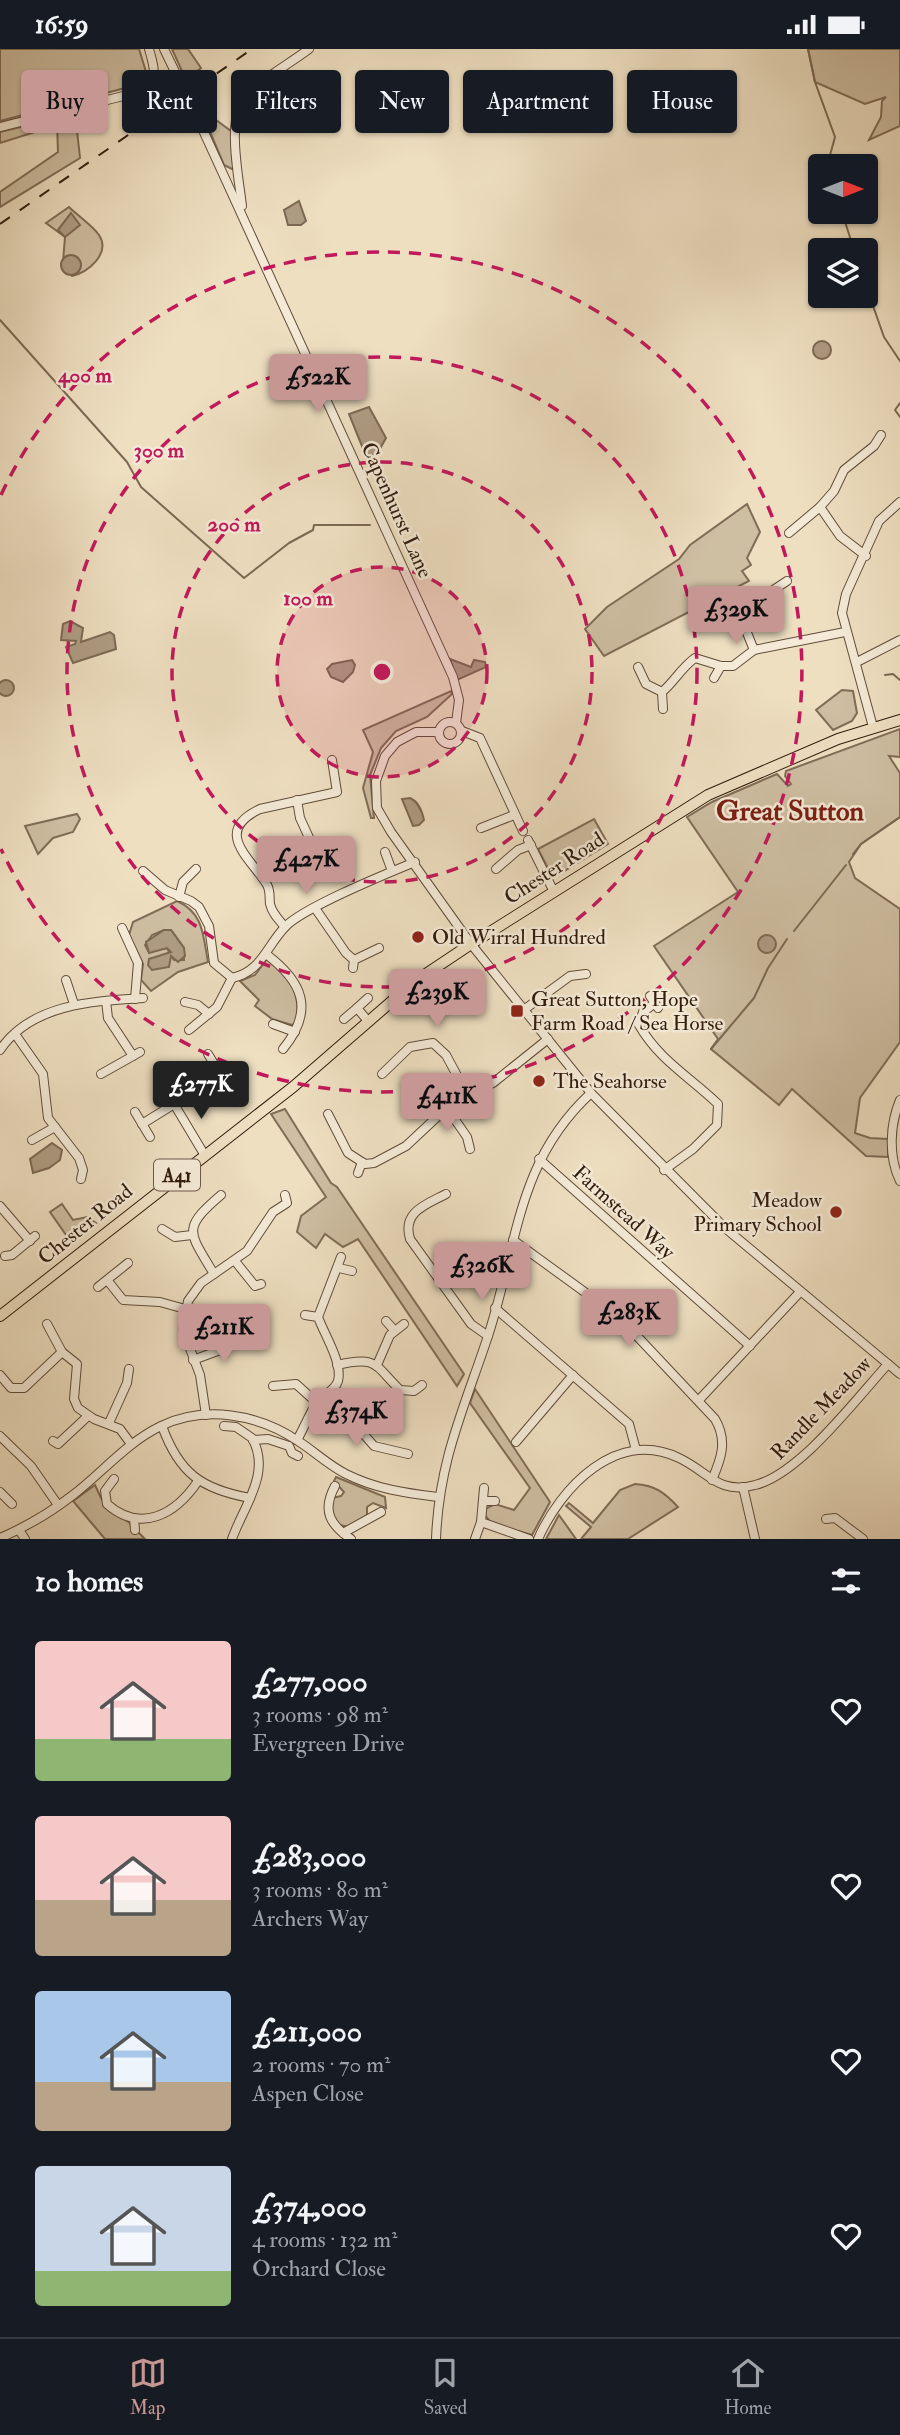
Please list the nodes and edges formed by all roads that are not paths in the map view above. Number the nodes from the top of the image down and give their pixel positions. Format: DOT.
graph roads {
  1 [pos="149,49"];
  2 [pos="164,49"];
  3 [pos="309,49"];
  4 [pos="0,127"];
  5 [pos="242,212"];
  6 [pos="881,435"];
  7 [pos="874,446"];
  8 [pos="884,447"];
  9 [pos="900,502"];
  10 [pos="820,507"];
  11 [pos="789,533"];
  12 [pos="866,555"];
  13 [pos="787,581"];
  14 [pos="731,606"];
  15 [pos="741,618"];
  16 [pos="845,632"];
  17 [pos="900,640"];
  18 [pos="754,650"];
  19 [pos="857,662"];
  20 [pos="721,666"];
  21 [pos="638,667"];
  22 [pos="714,678"];
  23 [pos="662,692"];
  24 [pos="663,709"];
  25 [pos="900,720"];
  26 [pos="459,727"];
  27 [pos="873,727"];
  28 [pos="439,732"];
  29 [pos="332,760"];
  30 [pos="297,800"];
  31 [pos="514,815"];
  32 [pos="481,828"];
  33 [pos="523,831"];
  34 [pos="385,852"];
  35 [pos="415,862"];
  36 [pos="322,866"];
  37 [pos="192,869"];
  38 [pos="496,869"];
  39 [pos="143,871"];
  40 [pos="392,871"];
  41 [pos="554,893"];
  42 [pos="180,897"];
  43 [pos="315,908"];
  44 [pos="285,927"];
  45 [pos="121,933"];
  46 [pos="471,944"];
  47 [pos="379,948"];
  48 [pos="267,954"];
  49 [pos="586,974"];
  50 [pos="232,978"];
  51 [pos="66,980"];
  52 [pos="368,998"];
  53 [pos="106,1001"];
  54 [pos="185,1002"];
  55 [pos="654,1002"];
  56 [pos="74,1004"];
  57 [pos="357,1008"];
  58 [pos="525,1009"];
  59 [pos="209,1014"];
  60 [pos="344,1019"];
  61 [pos="368,1021"];
  62 [pos="273,1024"];
  63 [pos="189,1030"];
  64 [pos="295,1032"];
  65 [pos="15,1034"];
  66 [pos="548,1039"];
  67 [pos="283,1049"];
  68 [pos="0,1050"];
  69 [pos="208,1054"];
  70 [pos="102,1069"];
  71 [pos="382,1074"];
  72 [pos="221,1075"];
  73 [pos="231,1092"];
  74 [pos="591,1093"];
  75 [pos="468,1096"];
  76 [pos="900,1100"];
  77 [pos="173,1104"];
  78 [pos="447,1108"];
  79 [pos="135,1112"];
  80 [pos="328,1114"];
  81 [pos="142,1123"];
  82 [pos="55,1127"];
  83 [pos="150,1137"];
  84 [pos="32,1140"];
  85 [pos="470,1149"];
  86 [pos="204,1154"];
  87 [pos="539,1159"];
  88 [pos="362,1162"];
  89 [pos="664,1170"];
  90 [pos="358,1173"];
  91 [pos="81,1179"];
  92 [pos="900,1181"];
  93 [pos="446,1194"];
  94 [pos="289,1201"];
  95 [pos="225,1205"];
  96 [pos="1,1210"];
  97 [pos="162,1229"];
  98 [pos="192,1235"];
  99 [pos="513,1240"];
  100 [pos="5,1256"];
  101 [pos="341,1257"];
  102 [pos="235,1261"];
  103 [pos="128,1263"];
  104 [pos="338,1268"];
  105 [pos="352,1271"];
  106 [pos="214,1274"];
  107 [pos="108,1281"];
  108 [pos="98,1287"];
  109 [pos="256,1288"];
  110 [pos="800,1292"];
  111 [pos="495,1308"];
  112 [pos="185,1309"];
  113 [pos="305,1315"];
  114 [pos="0,1316"];
  115 [pos="318,1317"];
  116 [pos="386,1321"];
  117 [pos="47,1324"];
  118 [pos="404,1324"];
  119 [pos="394,1330"];
  120 [pos="488,1336"];
  121 [pos="232,1341"];
  122 [pos="750,1346"];
  123 [pos="223,1349"];
  124 [pos="62,1352"];
  125 [pos="232,1354"];
  126 [pos="194,1360"];
  127 [pos="377,1364"];
  128 [pos="888,1364"];
  129 [pos="337,1365"];
  130 [pos="129,1369"];
  131 [pos="280,1373"];
  132 [pos="900,1374"];
  133 [pos="0,1375"];
  134 [pos="573,1375"];
  135 [pos="329,1393"];
  136 [pos="699,1400"];
  137 [pos="416,1401"];
  138 [pos="316,1402"];
  139 [pos="206,1415"];
  140 [pos="88,1416"];
  141 [pos="109,1423"];
  142 [pos="162,1426"];
  143 [pos="224,1426"];
  144 [pos="517,1437"];
  145 [pos="1,1439"];
  146 [pos="253,1440"];
  147 [pos="297,1440"];
  148 [pos="131,1444"];
  149 [pos="57,1445"];
  150 [pos="636,1450"];
  151 [pos="396,1453"];
  152 [pos="408,1454"];
  153 [pos="298,1456"];
  154 [pos="394,1463"];
  155 [pos="114,1479"];
  156 [pos="712,1480"];
  157 [pos="198,1481"];
  158 [pos="335,1486"];
  159 [pos="743,1487"];
  160 [pos="484,1488"];
  161 [pos="0,1492"];
  162 [pos="438,1497"];
  163 [pos="250,1498"];
  164 [pos="485,1501"];
  165 [pos="495,1501"];
  166 [pos="12,1504"];
  167 [pos="58,1505"];
  168 [pos="381,1512"];
  169 [pos="832,1516"];
  170 [pos="134,1518"];
  171 [pos="481,1522"];
  172 [pos="19,1530"];
  173 [pos="135,1530"];
  174 [pos="347,1536"];
  175 [pos="0,1538"];
  176 [pos="25,1539"];
  177 [pos="232,1539"];
  178 [pos="436,1539"];
  179 [pos="475,1539"];
  180 [pos="529,1539"];
  181 [pos="538,1539"];
  182 [pos="755,1539"];
  183 [pos="863,1539"];
  1 -- 4 [label="street"];
  2 -- 5 [label="street, Capenhurst Lane, bridge"];
  3 -- 5 [label="street"];
  5 -- 26 [label="street, Capenhurst Lane"];
  6 -- 7 [label="street"];
  7 -- 8 [label="street"];
  7 -- 10 [label="street"];
  9 -- 12 [label="street"];
  10 -- 11 [label="street"];
  10 -- 12 [label="street"];
  12 -- 16 [label="street"];
  13 -- 15 [label="street"];
  14 -- 15 [label="street"];
  15 -- 18 [label="street"];
  16 -- 18 [label="street"];
  16 -- 19 [label="street"];
  17 -- 19 [label="street"];
  18 -- 20 [label="street"];
  19 -- 27 [label="street"];
  20 -- 22 [label="street"];
  20 -- 23 [label="street"];
  21 -- 23 [label="street"];
  23 -- 24 [label="street"];
  25 -- 27 [label="main road, Chester Road / A41"];
  26 -- 28 [label="street"];
  26 -- 28 [label="street"];
  26 -- 31 [label="street"];
  27 -- 41 [label="main road, Chester Road / A41"];
  28 -- 35 [label="street"];
  29 -- 30 [label="street"];
  30 -- 36 [label="street"];
  30 -- 44 [label="street"];
  31 -- 32 [label="street"];
  31 -- 33 [label="street"];
  34 -- 40 [label="street"];
  35 -- 40 [label="street"];
  35 -- 46 [label="street"];
  37 -- 42 [label="street"];
  38 -- 41 [label="street"];
  39 -- 42 [label="street"];
  40 -- 43 [label="street"];
  41 -- 46 [label="main road, Chester Road / A41"];
  42 -- 50 [label="street"];
  43 -- 44 [label="street"];
  43 -- 47 [label="street"];
  44 -- 48 [label="street"];
  45 -- 53 [label="street"];
  46 -- 58 [label="street"];
  46 -- 61 [label="main road, Chester Road / A41"];
  48 -- 50 [label="street"];
  48 -- 64 [label="street"];
  49 -- 58 [label="street"];
  50 -- 59 [label="street"];
  51 -- 56 [label="street"];
  52 -- 57 [label="street"];
  53 -- 56 [label="street"];
  53 -- 70 [label="street"];
  54 -- 59 [label="street"];
  55 -- 89 [label="street"];
  56 -- 65 [label="street"];
  57 -- 60 [label="street"];
  57 -- 61 [label="street"];
  58 -- 66 [label="street"];
  59 -- 63 [label="street"];
  61 -- 86 [label="main road, Chester Road / A41"];
  62 -- 64 [label="street"];
  64 -- 67 [label="street"];
  65 -- 68 [label="street"];
  65 -- 82 [label="street"];
  66 -- 74 [label="street"];
  66 -- 75 [label="street"];
  69 -- 72 [label="street"];
  71 -- 75 [label="street"];
  72 -- 73 [label="street"];
  72 -- 77 [label="street"];
  74 -- 87 [label="street"];
  74 -- 89 [label="street"];
  75 -- 78 [label="street"];
  76 -- 92 [label="street"];
  77 -- 81 [label="street"];
  77 -- 86 [label="street"];
  78 -- 85 [label="street"];
  78 -- 88 [label="street"];
  79 -- 81 [label="street"];
  80 -- 88 [label="street"];
  81 -- 83 [label="street"];
  82 -- 84 [label="street"];
  82 -- 91 [label="street"];
  86 -- 114 [label="main road, Chester Road / A41"];
  87 -- 99 [label="street"];
  87 -- 122 [label="street, Farmstead Way"];
  88 -- 90 [label="street"];
  89 -- 110 [label="street"];
  93 -- 120 [label="street"];
  94 -- 102 [label="street"];
  95 -- 98 [label="street"];
  96 -- 100 [label="street"];
  97 -- 98 [label="street"];
  98 -- 106 [label="street"];
  99 -- 111 [label="street"];
  99 -- 136 [label="street"];
  101 -- 104 [label="street"];
  102 -- 106 [label="street"];
  102 -- 109 [label="street"];
  103 -- 107 [label="street"];
  104 -- 105 [label="street"];
  104 -- 115 [label="street"];
  106 -- 112 [label="street"];
  107 -- 108 [label="street"];
  107 -- 112 [label="street"];
  110 -- 122 [label="street"];
  110 -- 128 [label="street"];
  111 -- 120 [label="street"];
  111 -- 134 [label="street"];
  112 -- 126 [label="street"];
  113 -- 115 [label="street"];
  115 -- 129 [label="street"];
  116 -- 119 [label="street"];
  117 -- 124 [label="street"];
  118 -- 119 [label="street"];
  119 -- 127 [label="street"];
  120 -- 162 [label="street"];
  121 -- 123 [label="street"];
  122 -- 136 [label="street"];
  123 -- 125 [label="street"];
  123 -- 126 [label="street"];
  124 -- 133 [label="street"];
  124 -- 140 [label="street"];
  126 -- 139 [label="street"];
  127 -- 129 [label="street"];
  127 -- 137 [label="street"];
  128 -- 132 [label="street"];
  128 -- 159 [label="street, Randle Meadow"];
  129 -- 135 [label="street"];
  130 -- 141 [label="street"];
  131 -- 138 [label="street"];
  134 -- 144 [label="street"];
  134 -- 150 [label="street"];
  135 -- 138 [label="street"];
  135 -- 151 [label="street"];
  136 -- 156 [label="street"];
  138 -- 147 [label="street"];
  139 -- 142 [label="street"];
  139 -- 147 [label="street"];
  140 -- 141 [label="street"];
  140 -- 149 [label="street"];
  141 -- 148 [label="street"];
  142 -- 148 [label="street"];
  142 -- 157 [label="street"];
  143 -- 146 [label="street"];
  145 -- 167 [label="street"];
  146 -- 153 [label="street"];
  146 -- 163 [label="street"];
  147 -- 162 [label="street"];
  148 -- 167 [label="street"];
  150 -- 156 [label="street, Randle Meadow"];
  150 -- 181 [label="street, Randle Meadow"];
  151 -- 152 [label="street"];
  151 -- 154 [label="street"];
  155 -- 170 [label="street"];
  156 -- 159 [label="street, Randle Meadow"];
  157 -- 163 [label="street"];
  157 -- 170 [label="street"];
  158 -- 174 [label="street"];
  159 -- 182 [label="street"];
  160 -- 164 [label="street"];
  161 -- 166 [label="street"];
  162 -- 178 [label="street"];
  163 -- 177 [label="street"];
  164 -- 165 [label="street"];
  164 -- 171 [label="street"];
  167 -- 172 [label="street"];
  168 -- 174 [label="street"];
  169 -- 183 [label="street"];
  170 -- 173 [label="street"];
  171 -- 179 [label="street"];
  171 -- 180 [label="street"];
  172 -- 175 [label="street"];
  172 -- 176 [label="street"];
}
